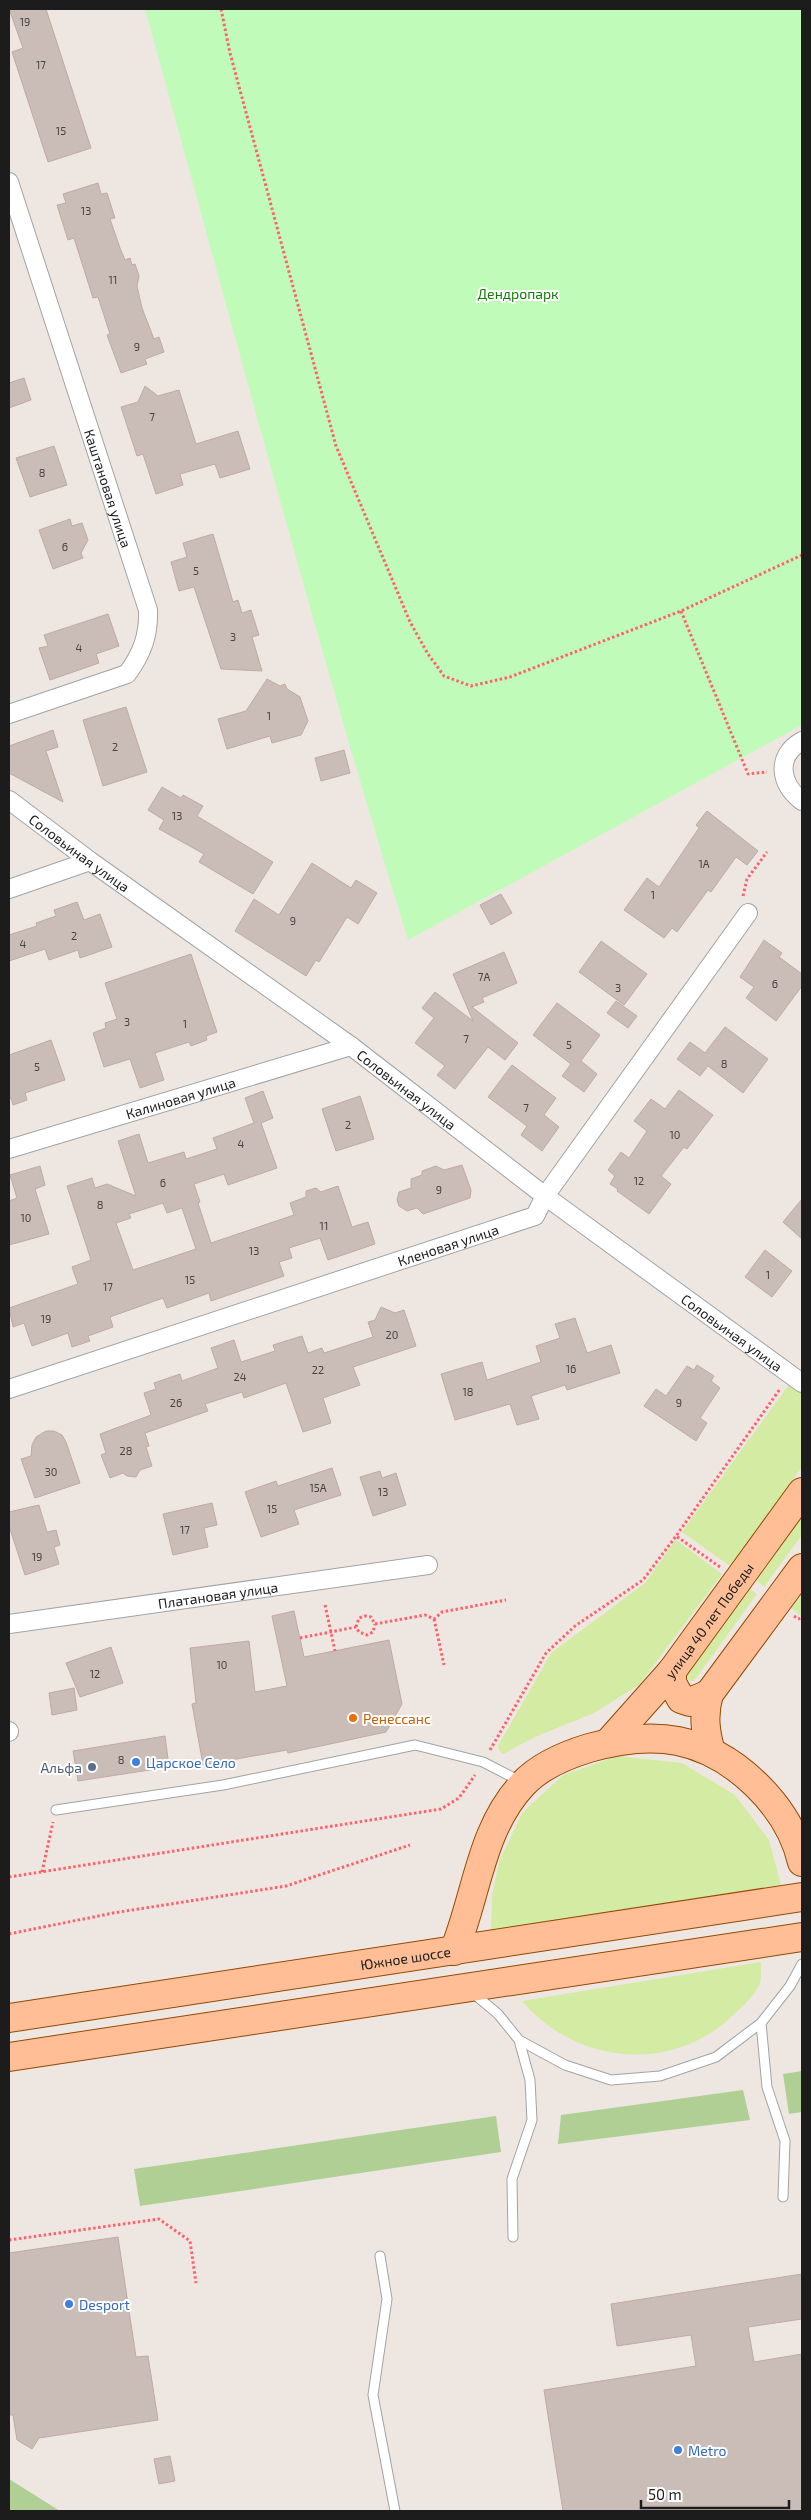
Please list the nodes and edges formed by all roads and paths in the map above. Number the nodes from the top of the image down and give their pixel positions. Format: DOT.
graph roads {
  1 [pos="221,9"];
  2 [pos="9,182"];
  3 [pos="802,556"];
  4 [pos="681,611"];
  5 [pos="9,714"];
  6 [pos="802,741"];
  7 [pos="782,770"];
  8 [pos="9,800"];
  9 [pos="802,802"];
  10 [pos="767,852"];
  11 [pos="90,861"];
  12 [pos="9,889"];
  13 [pos="748,913"];
  14 [pos="351,1046"];
  15 [pos="9,1149"];
  16 [pos="545,1196"];
  17 [pos="796,1379"];
  18 [pos="9,1389"];
  19 [pos="802,1492"];
  20 [pos="676,1536"];
  21 [pos="428,1565"];
  22 [pos="802,1568"];
  23 [pos="738,1580"];
  24 [pos="506,1600"];
  25 [pos="325,1605"];
  26 [pos="434,1618"];
  27 [pos="9,1624"];
  28 [pos="375,1624"];
  29 [pos="356,1626"];
  30 [pos="330,1632"];
  31 [pos="300,1638"];
  32 [pos="334,1651"];
  33 [pos="444,1665"];
  34 [pos="672,1670"];
  35 [pos="709,1694"];
  36 [pos="608,1743"];
  37 [pos="711,1752"];
  38 [pos="483,1762"];
  39 [pos="524,1783"];
  40 [pos="56,1810"];
  41 [pos="410,1845"];
  42 [pos="802,1862"];
  43 [pos="42,1872"];
  44 [pos="9,1877"];
  45 [pos="802,1897"];
  46 [pos="802,1915"];
  47 [pos="9,1934"];
  48 [pos="802,1937"];
  49 [pos="770,1942"];
  50 [pos="454,1951"];
  51 [pos="802,1964"];
  52 [pos="468,1988"];
  53 [pos="9,2018"];
  54 [pos="761,2023"];
  55 [pos="519,2040"];
  56 [pos="9,2057"];
  57 [pos="783,2197"];
  58 [pos="512,2237"];
  59 [pos="9,2240"];
  60 [pos="380,2256"];
  61 [pos="196,2284"];
  62 [pos="395,2511"];
  1 -- 4 [label="path"];
  2 -- 5 [label="street, Каштановая улица"];
  3 -- 4 [label="path"];
  4 -- 7 [label="path"];
  6 -- 7 [label="street"];
  7 -- 9 [label="street"];
  8 -- 11 [label="street, Соловьиная улица"];
  10 -- 13 [label="path"];
  11 -- 12 [label="street"];
  11 -- 14 [label="street, Соловьиная улица"];
  13 -- 16 [label="street, Кленовая улица"];
  14 -- 15 [label="street, Калиновая улица"];
  14 -- 16 [label="street, Соловьиная улица"];
  16 -- 17 [label="street, Соловьиная улица"];
  16 -- 18 [label="street, Кленовая улица"];
  17 -- 20 [label="path"];
  19 -- 23 [label="main road, улица 40 лет Победы"];
  20 -- 23 [label="path"];
  20 -- 38 [label="path"];
  21 -- 27 [label="street, Платановая улица"];
  22 -- 35 [label="main road"];
  23 -- 34 [label="main road, улица 40 лет Победы"];
  24 -- 26 [label="path"];
  25 -- 30 [label="path"];
  26 -- 28 [label="path"];
  26 -- 33 [label="path"];
  28 -- 29 [label="path"];
  28 -- 29 [label="path"];
  29 -- 30 [label="path"];
  30 -- 31 [label="path"];
  30 -- 32 [label="path"];
  34 -- 35 [label="main road"];
  34 -- 36 [label="main road, улица 40 лет Победы"];
  35 -- 37 [label="main road"];
  36 -- 37 [label="main road"];
  36 -- 39 [label="main road"];
  37 -- 42 [label="main road"];
  38 -- 39 [label="lane"];
  38 -- 40 [label="lane"];
  38 -- 43 [label="path"];
  39 -- 50 [label="main road"];
  40 -- 43 [label="path"];
  41 -- 47 [label="path"];
  43 -- 44 [label="path"];
  45 -- 50 [label="main road, Южное шоссе"];
  46 -- 49 [label="main road"];
  48 -- 49 [label="main road"];
  49 -- 52 [label="main road"];
  50 -- 53 [label="main road, Южное шоссе"];
  51 -- 54 [label="lane"];
  52 -- 55 [label="lane"];
  52 -- 56 [label="main road"];
  54 -- 55 [label="lane"];
  54 -- 57 [label="lane"];
  55 -- 58 [label="lane"];
  59 -- 61 [label="path"];
  60 -- 62 [label="lane"];
}
